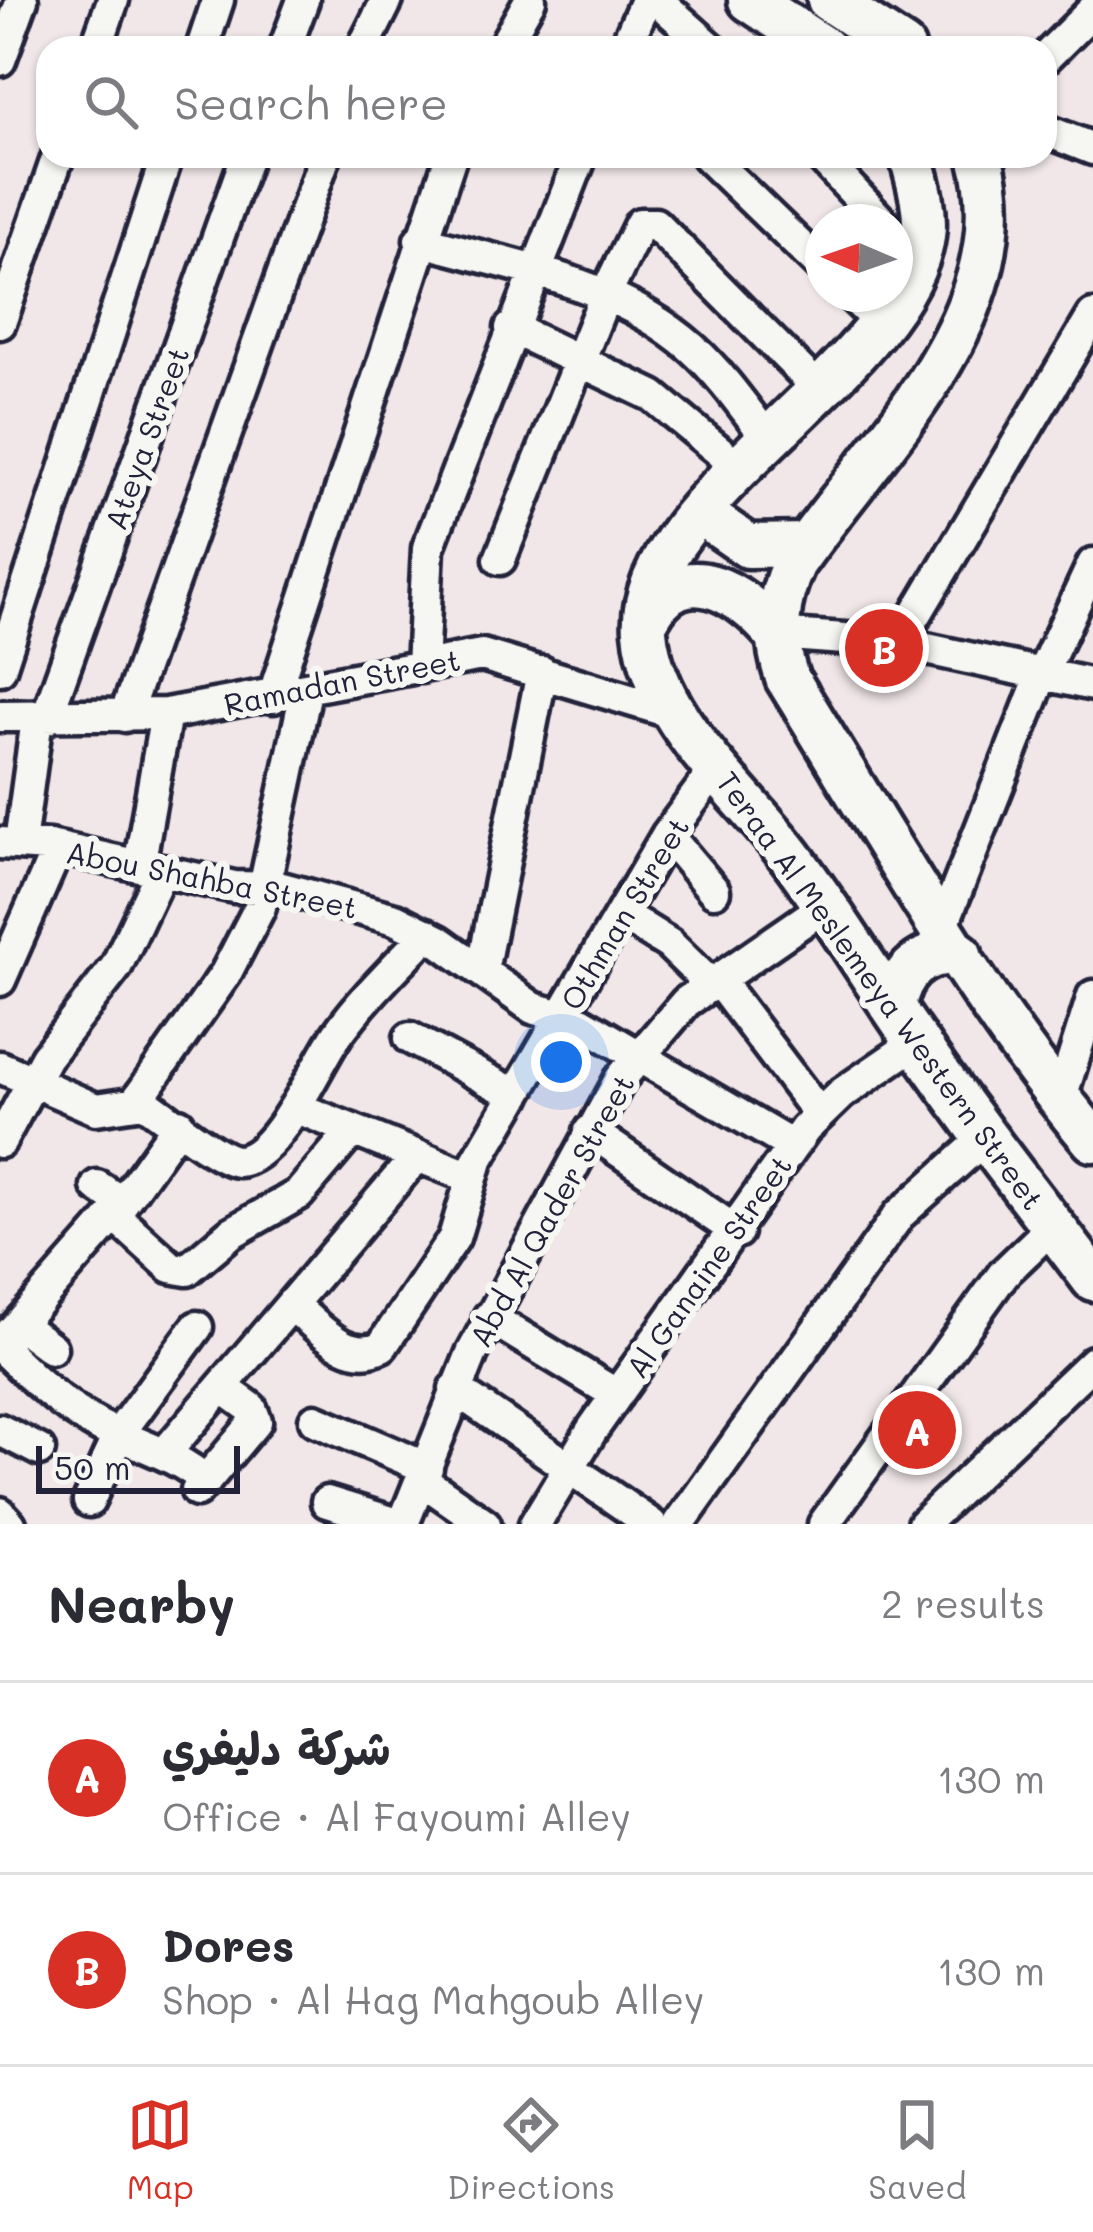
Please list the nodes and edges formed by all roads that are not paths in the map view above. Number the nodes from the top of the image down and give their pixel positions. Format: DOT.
graph roads {
  1 [pos="22,0"];
  2 [pos="113,0"];
  3 [pos="218,0"];
  4 [pos="302,0"];
  5 [pos="387,0"];
  6 [pos="530,0"];
  7 [pos="646,0"];
  8 [pos="658,0"];
  9 [pos="750,0"];
  10 [pos="829,0"];
  11 [pos="1093,10"];
  12 [pos="100,36"];
  13 [pos="206,36"];
  14 [pos="289,36"];
  15 [pos="369,36"];
  16 [pos="509,36"];
  17 [pos="631,36"];
  18 [pos="691,36"];
  19 [pos="806,36"];
  20 [pos="884,36"];
  21 [pos="1057,46"];
  22 [pos="0,60"];
  23 [pos="1057,135"];
  24 [pos="1093,149"];
  25 [pos="54,168"];
  26 [pos="163,168"];
  27 [pos="243,168"];
  28 [pos="322,168"];
  29 [pos="447,168"];
  30 [pos="575,168"];
  31 [pos="719,168"];
  32 [pos="831,168"];
  33 [pos="913,168"];
  34 [pos="981,168"];
  35 [pos="865,204"];
  36 [pos="421,240"];
  37 [pos="913,243"];
  38 [pos="805,251"];
  39 [pos="532,272"];
  40 [pos="606,294"];
  41 [pos="862,312"];
  42 [pos="1093,316"];
  43 [pos="0,323"];
  44 [pos="511,328"];
  45 [pos="579,361"];
  46 [pos="819,389"];
  47 [pos="755,455"];
  48 [pos="699,512"];
  49 [pos="807,545"];
  50 [pos="500,559"];
  51 [pos="1093,564"];
  52 [pos="645,625"];
  53 [pos="776,634"];
  54 [pos="898,643"];
  55 [pos="422,667"];
  56 [pos="0,669"];
  57 [pos="542,672"];
  58 [pos="1042,674"];
  59 [pos="1093,685"];
  60 [pos="306,691"];
  61 [pos="273,697"];
  62 [pos="166,714"];
  63 [pos="676,714"];
  64 [pos="0,716"];
  65 [pos="125,716"];
  66 [pos="42,719"];
  67 [pos="718,766"];
  68 [pos="667,836"];
  69 [pos="10,843"];
  70 [pos="58,848"];
  71 [pos="150,868"];
  72 [pos="268,887"];
  73 [pos="714,891"];
  74 [pos="826,906"];
  75 [pos="621,914"];
  76 [pos="427,934"];
  77 [pos="951,941"];
  78 [pos="482,971"];
  79 [pos="0,980"];
  80 [pos="714,981"];
  81 [pos="1093,996"];
  82 [pos="562,1016"];
  83 [pos="905,1025"];
  84 [pos="410,1037"];
  85 [pos="638,1055"];
  86 [pos="0,1067"];
  87 [pos="30,1082"];
  88 [pos="516,1095"];
  89 [pos="136,1100"];
  90 [pos="1060,1101"];
  91 [pos="296,1107"];
  92 [pos="819,1114"];
  93 [pos="179,1124"];
  94 [pos="4,1126"];
  95 [pos="353,1130"];
  96 [pos="590,1131"];
  97 [pos="986,1137"];
  98 [pos="1093,1140"];
  99 [pos="792,1147"];
  100 [pos="417,1156"];
  101 [pos="470,1177"];
  102 [pos="111,1201"];
  103 [pos="1052,1226"];
  104 [pos="737,1232"];
  105 [pos="1093,1280"];
  106 [pos="292,1305"];
  107 [pos="489,1318"];
  108 [pos="197,1327"];
  109 [pos="6,1339"];
  110 [pos="51,1348"];
  111 [pos="1093,1363"];
  112 [pos="222,1387"];
  113 [pos="455,1389"];
  114 [pos="616,1395"];
  115 [pos="315,1420"];
  116 [pos="0,1430"];
  117 [pos="118,1435"];
  118 [pos="39,1450"];
  119 [pos="166,1452"];
  120 [pos="569,1465"];
  121 [pos="424,1474"];
  122 [pos="89,1501"];
  123 [pos="327,1502"];
  124 [pos="0,1514"];
  125 [pos="831,1521"];
  126 [pos="10,1524"];
  127 [pos="400,1524"];
  128 [pos="484,1524"];
  129 [pos="536,1524"];
  130 [pos="652,1524"];
  131 [pos="679,1524"];
  132 [pos="923,1524"];
  1 -- 22 [label="street"];
  2 -- 12 [label="street"];
  3 -- 13 [label="street"];
  4 -- 14 [label="street"];
  5 -- 15 [label="street"];
  6 -- 16 [label="street"];
  7 -- 17 [label="street"];
  8 -- 18 [label="street"];
  9 -- 19 [label="street"];
  10 -- 20 [label="street"];
  11 -- 21 [label="street"];
  23 -- 24 [label="street"];
  25 -- 43 [label="street"];
  26 -- 56 [label="street"];
  27 -- 66 [label="street, Ateya Street"];
  28 -- 65 [label="street"];
  29 -- 36 [label="street"];
  30 -- 39 [label="street"];
  31 -- 38 [label="street"];
  32 -- 35 [label="street"];
  33 -- 37 [label="street"];
  34 -- 49 [label="street"];
  36 -- 39 [label="street"];
  36 -- 61 [label="street"];
  39 -- 40 [label="street"];
  39 -- 44 [label="street"];
  40 -- 45 [label="street"];
  40 -- 46 [label="street"];
  40 -- 47 [label="street"];
  41 -- 46 [label="street"];
  42 -- 54 [label="street"];
  44 -- 45 [label="street"];
  44 -- 55 [label="street"];
  45 -- 47 [label="street"];
  45 -- 50 [label="street"];
  46 -- 47 [label="street"];
  47 -- 48 [label="street"];
  48 -- 49 [label="street"];
  48 -- 52 [label="street"];
  49 -- 53 [label="street"];
  51 -- 58 [label="street"];
  52 -- 53 [label="street"];
  52 -- 63 [label="street, Teraa Al Meslemeya Western Street"];
  53 -- 54 [label="street"];
  53 -- 77 [label="street"];
  54 -- 58 [label="street"];
  55 -- 57 [label="street, Ramadan Street"];
  55 -- 60 [label="street, Ramadan Street"];
  57 -- 63 [label="street, Ramadan Street"];
  57 -- 78 [label="street"];
  58 -- 59 [label="street"];
  58 -- 77 [label="street"];
  60 -- 61 [label="street, Ramadan Street"];
  60 -- 72 [label="street"];
  61 -- 62 [label="street, Ramadan Street"];
  62 -- 65 [label="street, Ramadan Street"];
  62 -- 71 [label="street"];
  63 -- 67 [label="street, Teraa Al Meslemeya Western Street"];
  64 -- 66 [label="street, Ramadan Street"];
  65 -- 66 [label="street, Ramadan Street"];
  66 -- 69 [label="street, Ateya Street"];
  67 -- 68 [label="street, Othman Street"];
  67 -- 74 [label="street, Teraa Al Meslemeya Western Street"];
  68 -- 73 [label="street"];
  68 -- 75 [label="street, Othman Street"];
  69 -- 70 [label="street, Abou Shahba Street"];
  70 -- 71 [label="street, Abou Shahba Street"];
  70 -- 79 [label="street"];
  71 -- 72 [label="street, Abou Shahba Street"];
  71 -- 87 [label="street"];
  72 -- 76 [label="street, Abou Shahba Street"];
  72 -- 89 [label="street"];
  74 -- 80 [label="street, Abd Al Qader Street"];
  74 -- 83 [label="street, Teraa Al Meslemeya Western Street"];
  75 -- 80 [label="street"];
  75 -- 82 [label="street, Othman Street"];
  76 -- 78 [label="street, Abou Shahba Street"];
  76 -- 91 [label="street"];
  77 -- 83 [label="street"];
  77 -- 90 [label="street"];
  78 -- 82 [label="street, Abou Shahba Street"];
  80 -- 85 [label="street, Abd Al Qader Street"];
  80 -- 92 [label="street"];
  81 -- 90 [label="street"];
  82 -- 85 [label="street, Abou Shahba Street"];
  82 -- 88 [label="street, Othman Street"];
  83 -- 92 [label="street, Al Ganaine Street"];
  83 -- 97 [label="street, Teraa Al Meslemeya Western Street"];
  84 -- 88 [label="street"];
  85 -- 96 [label="street, Abd Al Qader Street"];
  85 -- 99 [label="street, Abou Shahba Street"];
  86 -- 87 [label="street"];
  87 -- 89 [label="street"];
  87 -- 94 [label="street"];
  88 -- 101 [label="street, Othman Street"];
  89 -- 93 [label="street"];
  90 -- 98 [label="street"];
  91 -- 93 [label="street"];
  91 -- 95 [label="street"];
  92 -- 99 [label="street, Al Ganaine Street"];
  93 -- 102 [label="street"];
  95 -- 100 [label="street"];
  95 -- 102 [label="street"];
  96 -- 104 [label="street"];
  96 -- 107 [label="street, Abd Al Qader Street"];
  97 -- 103 [label="street, Teraa Al Meslemeya Western Street"];
  97 -- 131 [label="street"];
  99 -- 104 [label="street, Al Ganaine Street"];
  100 -- 101 [label="street"];
  100 -- 106 [label="street"];
  101 -- 106 [label="street, Othman Street"];
  102 -- 109 [label="street"];
  103 -- 105 [label="street, Teraa Al Meslemeya Western Street"];
  103 -- 125 [label="street"];
  104 -- 114 [label="street, Al Ganaine Street"];
  106 -- 112 [label="street"];
  107 -- 113 [label="street, Abd Al Qader Street"];
  107 -- 114 [label="street"];
  108 -- 117 [label="street"];
  109 -- 110 [label="street"];
  109 -- 117 [label="street"];
  111 -- 132 [label="street"];
  112 -- 119 [label="street"];
  112 -- 119 [label="street"];
  113 -- 120 [label="street"];
  113 -- 121 [label="street, Abd Al Qader Street"];
  114 -- 120 [label="street, Al Ganaine Street"];
  115 -- 121 [label="street"];
  116 -- 118 [label="street"];
  117 -- 119 [label="street"];
  117 -- 122 [label="street"];
  120 -- 129 [label="street, Al Ganaine Street"];
  120 -- 130 [label="street"];
  121 -- 127 [label="street, Abd Al Qader Street"];
  121 -- 128 [label="street"];
  123 -- 127 [label="street"];
  124 -- 126 [label="street"];
}
